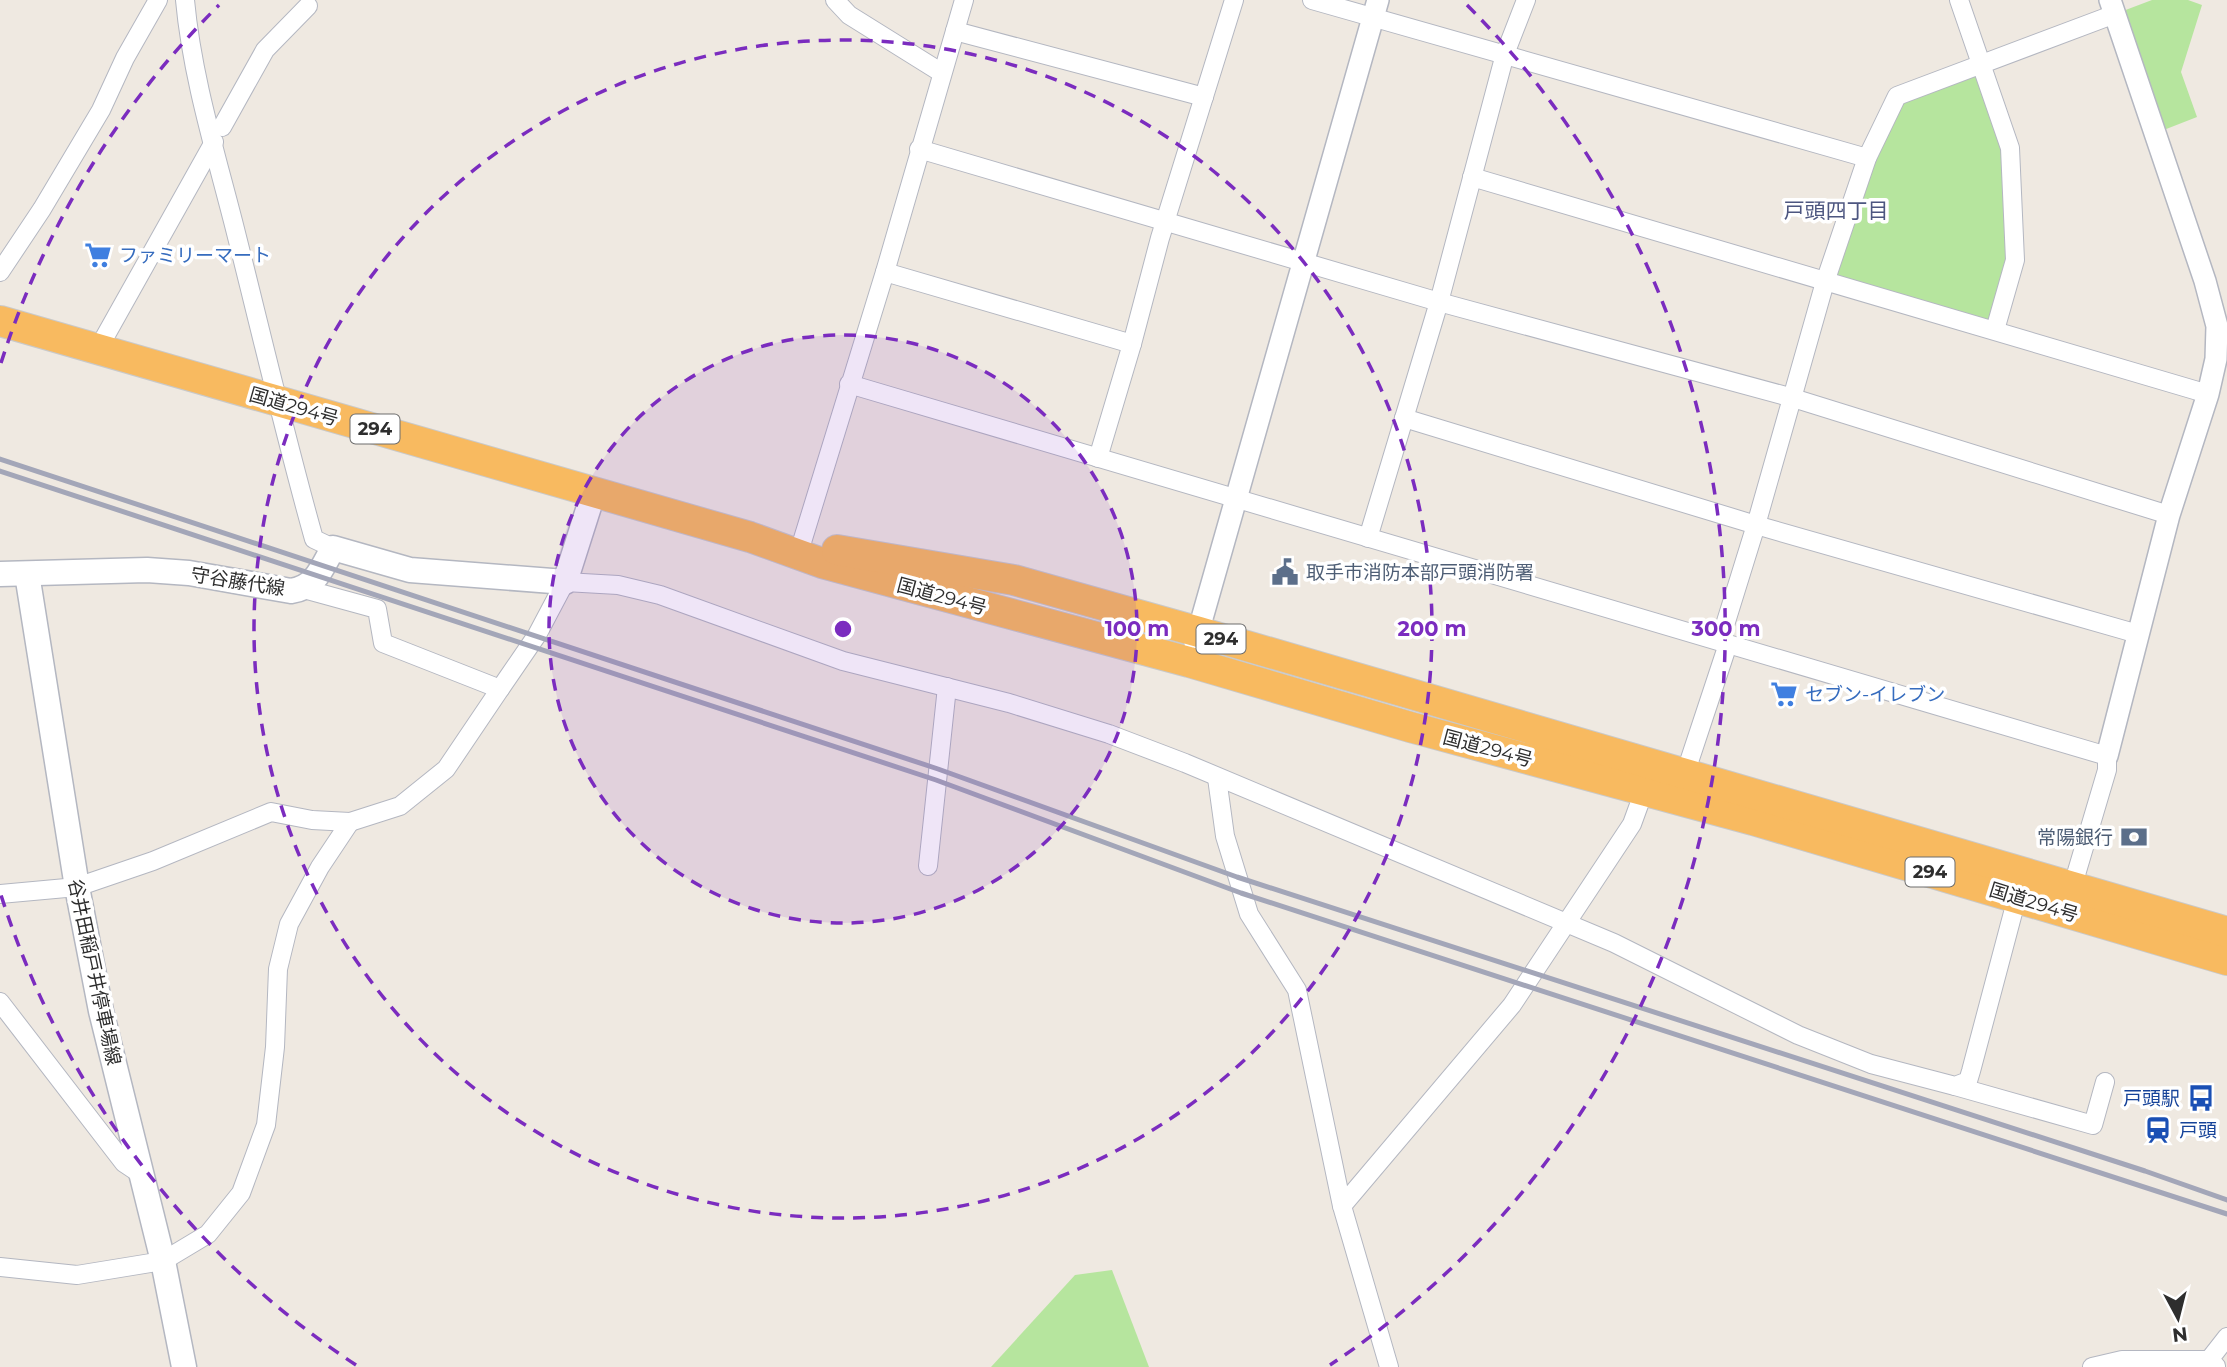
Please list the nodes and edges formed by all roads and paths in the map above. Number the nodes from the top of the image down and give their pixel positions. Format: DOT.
graph roads {
  1 [pos="158,0"];
  2 [pos="185,0"];
  3 [pos="835,0"];
  4 [pos="964,0"];
  5 [pos="1234,0"];
  6 [pos="1312,0"];
  7 [pos="1526,0"];
  8 [pos="1959,0"];
  9 [pos="309,6"];
  10 [pos="2112,7"];
  11 [pos="1375,8"];
  12 [pos="955,31"];
  13 [pos="1505,54"];
  14 [pos="1982,62"];
  15 [pos="942,73"];
  16 [pos="1204,97"];
  17 [pos="218,134"];
  18 [pos="919,149"];
  19 [pos="1867,158"];
  20 [pos="1472,177"];
  21 [pos="1165,222"];
  22 [pos="1303,262"];
  23 [pos="0,272"];
  24 [pos="885,272"];
  25 [pos="1825,282"];
  26 [pos="1439,302"];
  27 [pos="0,321"];
  28 [pos="1994,330"];
  29 [pos="1132,344"];
  30 [pos="98,349"];
  31 [pos="849,384"];
  32 [pos="2208,394"];
  33 [pos="1793,398"];
  34 [pos="277,401"];
  35 [pos="1404,418"];
  36 [pos="1098,458"];
  37 [pos="594,491"];
  38 [pos="1235,499"];
  39 [pos="2169,515"];
  40 [pos="1756,525"];
  41 [pos="1368,538"];
  42 [pos="333,548"];
  43 [pos="800,549"];
  44 [pos="8,571"];
  45 [pos="565,582"];
  46 [pos="304,589"];
  47 [pos="1199,632"];
  48 [pos="2137,634"];
  49 [pos="1724,643"];
  50 [pos="1189,662"];
  51 [pos="947,687"];
  52 [pos="500,689"];
  53 [pos="2106,756"];
  54 [pos="1685,774"];
  55 [pos="1217,778"];
  56 [pos="1644,791"];
  57 [pos="350,822"];
  58 [pos="928,866"];
  59 [pos="2020,885"];
  60 [pos="77,887"];
  61 [pos="2072,888"];
  62 [pos="0,894"];
  63 [pos="1568,923"];
  64 [pos="2227,932"];
  65 [pos="2227,960"];
  66 [pos="0,1002"];
  67 [pos="2105,1082"];
  68 [pos="1955,1086"];
  69 [pos="142,1175"];
  70 [pos="1342,1206"];
  71 [pos="163,1261"];
  72 [pos="0,1267"];
  73 [pos="2227,1337"];
  74 [pos="2213,1363"];
  75 [pos="184,1367"];
  76 [pos="1389,1367"];
  77 [pos="2092,1367"];
  1 -- 23 [label="street"];
  2 -- 17 [label="street"];
  3 -- 15 [label="street"];
  4 -- 12 [label="street"];
  5 -- 16 [label="street"];
  6 -- 11 [label="street"];
  7 -- 13 [label="street"];
  8 -- 14 [label="street"];
  9 -- 17 [label="street"];
  10 -- 14 [label="street"];
  10 -- 32 [label="street"];
  11 -- 13 [label="street"];
  11 -- 22 [label="street"];
  12 -- 15 [label="street"];
  12 -- 16 [label="street"];
  13 -- 19 [label="street"];
  13 -- 20 [label="street"];
  14 -- 19 [label="street"];
  14 -- 28 [label="street"];
  15 -- 18 [label="street"];
  16 -- 21 [label="street"];
  17 -- 30 [label="street"];
  17 -- 34 [label="street"];
  18 -- 21 [label="street"];
  18 -- 24 [label="street"];
  19 -- 25 [label="street"];
  20 -- 25 [label="street"];
  20 -- 26 [label="street"];
  21 -- 22 [label="street"];
  21 -- 29 [label="street"];
  22 -- 26 [label="street"];
  22 -- 38 [label="street"];
  24 -- 29 [label="street"];
  24 -- 31 [label="street"];
  25 -- 28 [label="street"];
  25 -- 33 [label="street"];
  26 -- 33 [label="street"];
  26 -- 35 [label="street"];
  27 -- 30 [label="highway, 国道294号 / 294"];
  28 -- 32 [label="street"];
  29 -- 36 [label="street"];
  30 -- 34 [label="highway, 国道294号 / 294"];
  31 -- 36 [label="street"];
  31 -- 43 [label="street"];
  32 -- 39 [label="street"];
  33 -- 39 [label="street"];
  33 -- 40 [label="street"];
  34 -- 37 [label="highway, 国道294号 / 294"];
  34 -- 42 [label="street"];
  35 -- 40 [label="street"];
  35 -- 41 [label="street"];
  36 -- 38 [label="street"];
  37 -- 43 [label="highway, 国道294号 / 294"];
  37 -- 45 [label="main road"];
  38 -- 41 [label="street"];
  38 -- 47 [label="street"];
  39 -- 48 [label="street"];
  40 -- 48 [label="street"];
  40 -- 49 [label="street"];
  41 -- 49 [label="street"];
  42 -- 45 [label="main road"];
  42 -- 46 [label="main road, 守谷藤代線"];
  43 -- 47 [label="highway, 国道294号 / 294"];
  43 -- 50 [label="highway, 国道294号 / 294"];
  44 -- 46 [label="main road, 守谷藤代線"];
  44 -- 60 [label="main road, 谷井田稲戸井停車場線"];
  45 -- 51 [label="street"];
  45 -- 52 [label="street"];
  46 -- 52 [label="street"];
  47 -- 50 [label="street"];
  47 -- 54 [label="highway, 国道294号 / 294"];
  48 -- 53 [label="street"];
  49 -- 53 [label="street"];
  49 -- 54 [label="street"];
  50 -- 56 [label="highway, 国道294号 / 294"];
  51 -- 55 [label="street"];
  51 -- 58 [label="street"];
  52 -- 57 [label="street"];
  53 -- 61 [label="street"];
  54 -- 59 [label="highway, 国道294号 / 294"];
  55 -- 63 [label="street"];
  55 -- 70 [label="street"];
  56 -- 59 [label="highway, 国道294号 / 294"];
  56 -- 63 [label="street"];
  57 -- 60 [label="street"];
  57 -- 71 [label="street"];
  59 -- 61 [label="highway, 国道294号 / 294"];
  59 -- 65 [label="highway, 国道294号 / 294"];
  59 -- 68 [label="street"];
  60 -- 62 [label="street"];
  60 -- 69 [label="main road, 谷井田稲戸井停車場線"];
  61 -- 64 [label="highway, 国道294号 / 294"];
  63 -- 68 [label="street"];
  63 -- 70 [label="street"];
  66 -- 69 [label="street"];
  67 -- 68 [label="street"];
  69 -- 71 [label="main road, 谷井田稲戸井停車場線"];
  70 -- 76 [label="street"];
  71 -- 72 [label="street"];
  71 -- 75 [label="main road, 谷井田稲戸井停車場線"];
  73 -- 74 [label="street"];
  74 -- 77 [label="street"];
}
